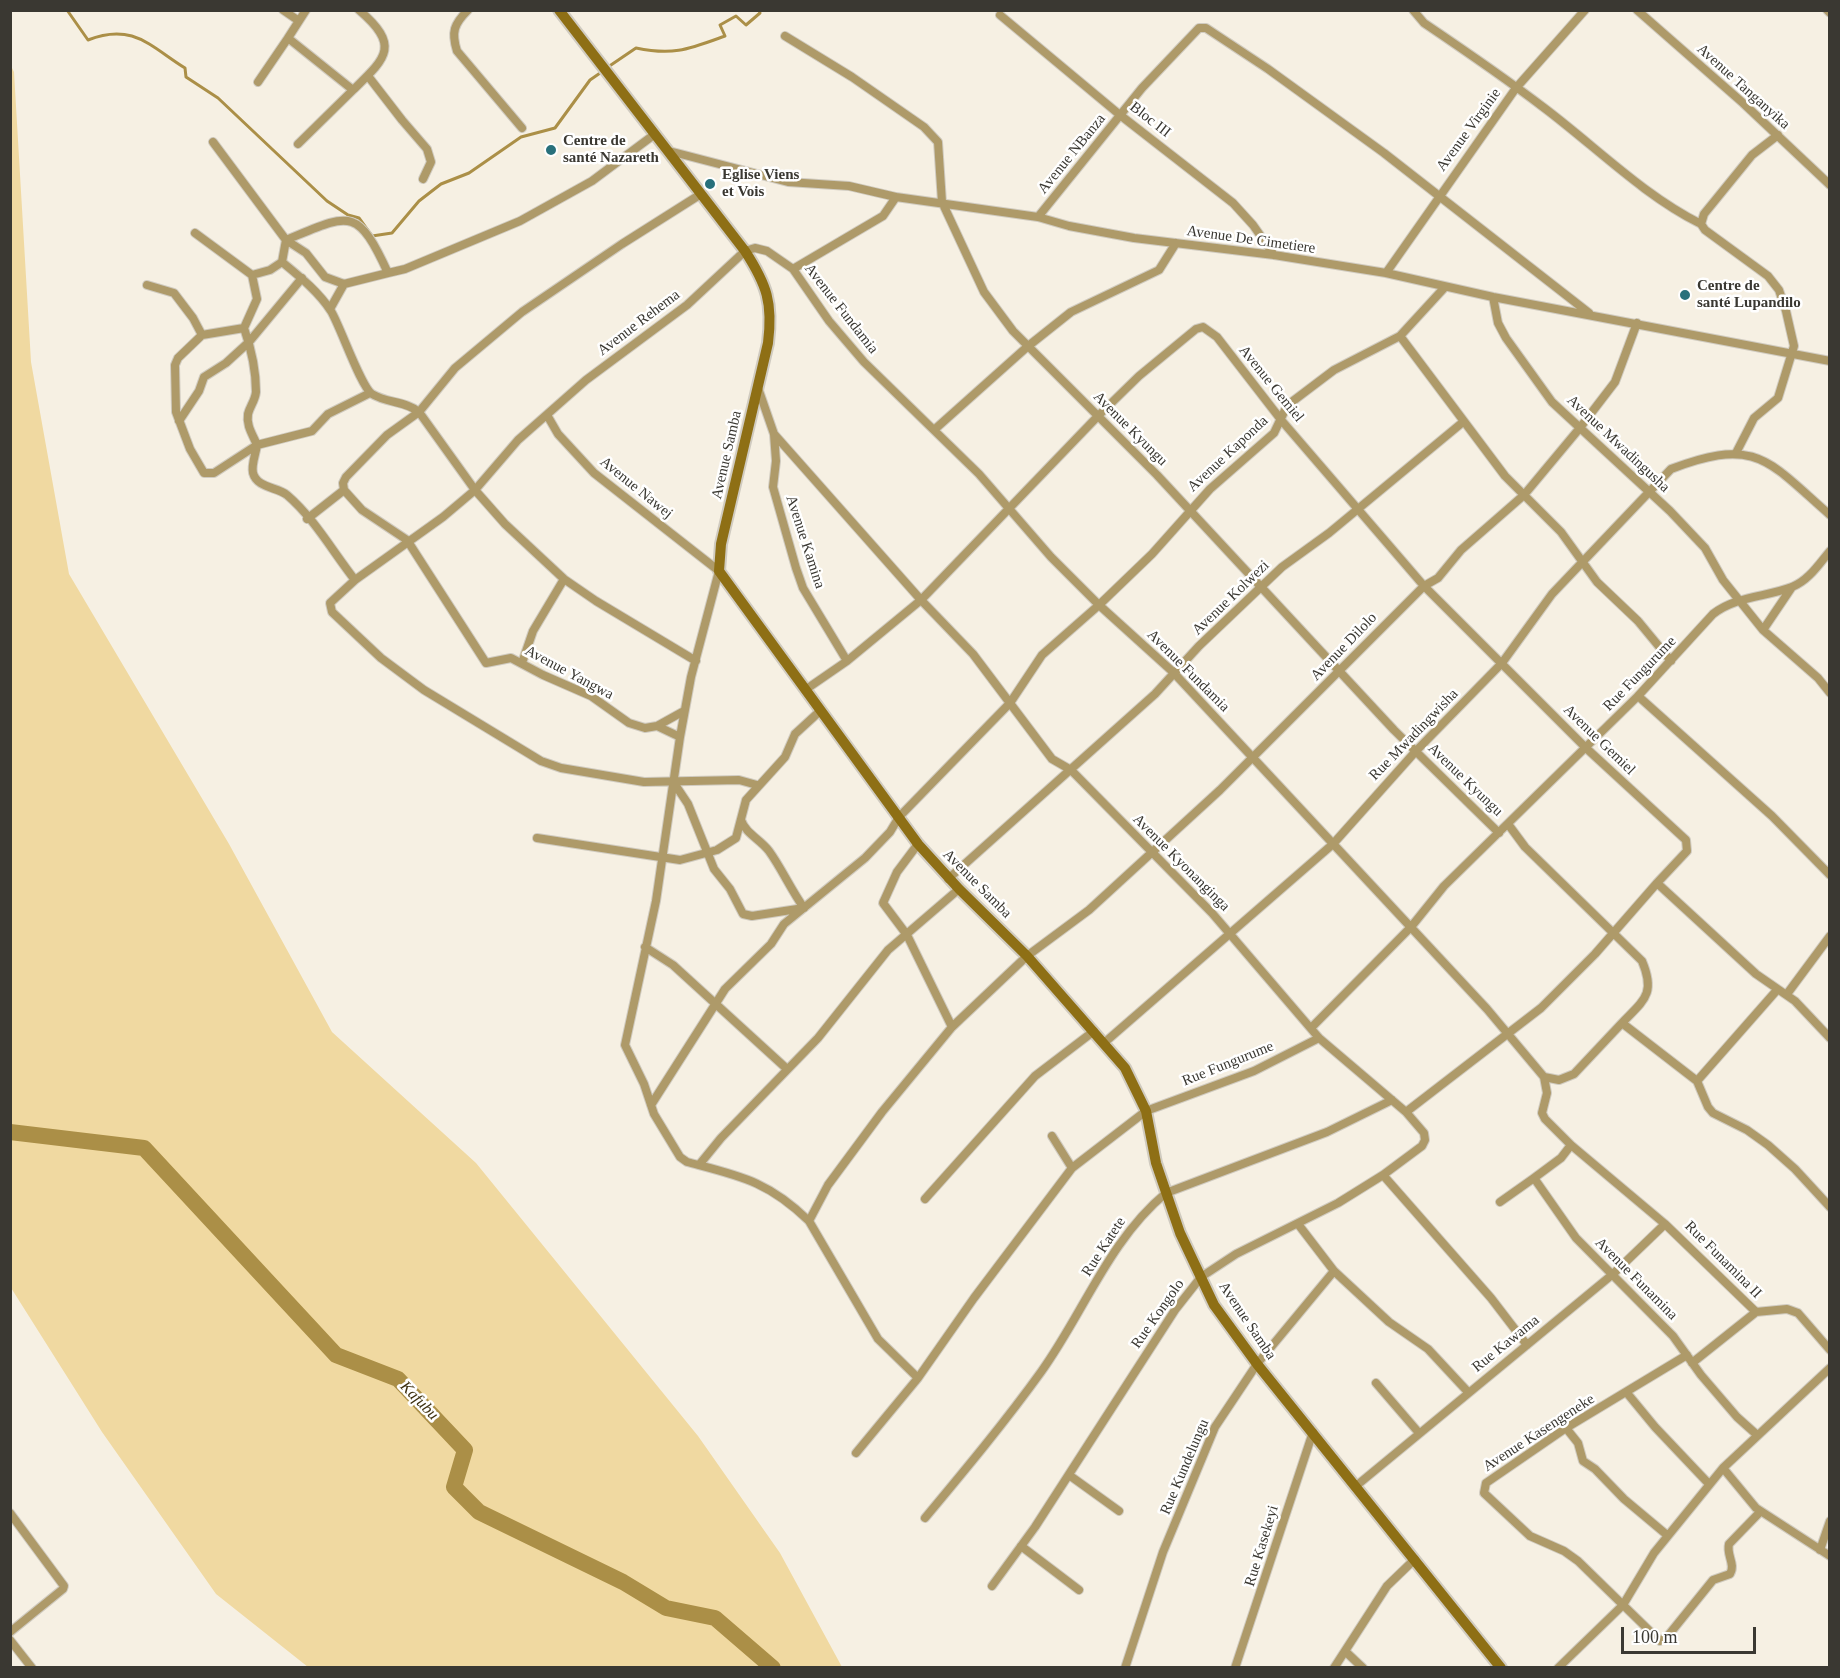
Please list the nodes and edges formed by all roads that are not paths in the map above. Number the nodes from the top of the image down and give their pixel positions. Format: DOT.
graph roads {
  1 [pos="284,10"];
  2 [pos="306,10"];
  3 [pos="359,10"];
  4 [pos="468,10"];
  5 [pos="1413,10"];
  6 [pos="1585,10"];
  7 [pos="1636,10"];
  8 [pos="565,12"];
  9 [pos="1000,15"];
  10 [pos="299,21"];
  11 [pos="785,36"];
  12 [pos="288,38"];
  13 [pos="368,76"];
  14 [pos="258,82"];
  15 [pos="1516,88"];
  16 [pos="353,90"];
  17 [pos="1120,115"];
  18 [pos="522,128"];
  19 [pos="655,134"];
  20 [pos="1778,135"];
  21 [pos="213,142"];
  22 [pos="298,144"];
  23 [pos="669,151"];
  24 [pos="423,179"];
  25 [pos="1830,185"];
  26 [pos="701,194"];
  27 [pos="1439,195"];
  28 [pos="896,197"];
  29 [pos="942,202"];
  30 [pos="1038,217"];
  31 [pos="1701,224"];
  32 [pos="195,233"];
  33 [pos="286,240"];
  34 [pos="1176,243"];
  35 [pos="745,251"];
  36 [pos="1274,255"];
  37 [pos="282,262"];
  38 [pos="793,268"];
  39 [pos="388,273"];
  40 [pos="1386,273"];
  41 [pos="252,275"];
  42 [pos="302,278"];
  43 [pos="147,285"];
  44 [pos="344,285"];
  45 [pos="1445,287"];
  46 [pos="1493,297"];
  47 [pos="330,309"];
  48 [pos="1591,315"];
  49 [pos="1637,323"];
  50 [pos="244,328"];
  51 [pos="202,335"];
  52 [pos="1400,336"];
  53 [pos="249,342"];
  54 [pos="1027,347"];
  55 [pos="1792,356"];
  56 [pos="1830,361"];
  57 [pos="758,387"];
  58 [pos="370,393"];
  59 [pos="419,412"];
  60 [pos="547,415"];
  61 [pos="1098,416"];
  62 [pos="179,421"];
  63 [pos="1282,421"];
  64 [pos="1463,422"];
  65 [pos="1579,429"];
  66 [pos="934,430"];
  67 [pos="774,434"];
  68 [pos="257,445"];
  69 [pos="1736,453"];
  70 [pos="344,490"];
  71 [pos="475,490"];
  72 [pos="1651,493"];
  73 [pos="1524,495"];
  74 [pos="1359,507"];
  75 [pos="1189,510"];
  76 [pos="1009,511"];
  77 [pos="1830,515"];
  78 [pos="307,519"];
  79 [pos="407,540"];
  80 [pos="1830,551"];
  81 [pos="1582,561"];
  82 [pos="719,571"];
  83 [pos="564,579"];
  84 [pos="355,580"];
  85 [pos="1424,586"];
  86 [pos="1792,587"];
  87 [pos="1262,588"];
  88 [pos="921,600"];
  89 [pos="1741,601"];
  90 [pos="1099,605"];
  91 [pos="1763,630"];
  92 [pos="696,661"];
  93 [pos="847,661"];
  94 [pos="1671,661"];
  95 [pos="522,663"];
  96 [pos="1502,663"];
  97 [pos="1173,672"];
  98 [pos="1339,672"];
  99 [pos="805,690"];
  100 [pos="1830,693"];
  101 [pos="1638,696"];
  102 [pos="1010,703"];
  103 [pos="684,711"];
  104 [pos="820,711"];
  105 [pos="657,726"];
  106 [pos="680,737"];
  107 [pos="1586,748"];
  108 [pos="1416,751"];
  109 [pos="1252,756"];
  110 [pos="1071,770"];
  111 [pos="674,783"];
  112 [pos="757,785"];
  113 [pos="898,817"];
  114 [pos="741,819"];
  115 [pos="1508,824"];
  116 [pos="1499,833"];
  117 [pos="537,838"];
  118 [pos="918,844"];
  119 [pos="1333,844"];
  120 [pos="1151,853"];
  121 [pos="707,854"];
  122 [pos="662,858"];
  123 [pos="1830,875"];
  124 [pos="948,879"];
  125 [pos="1657,883"];
  126 [pos="959,889"];
  127 [pos="804,908"];
  128 [pos="1411,927"];
  129 [pos="1612,932"];
  130 [pos="1230,933"];
  131 [pos="907,935"];
  132 [pos="1830,936"];
  133 [pos="645,947"];
  134 [pos="1027,956"];
  135 [pos="1777,990"];
  136 [pos="1787,994"];
  137 [pos="715,1005"];
  138 [pos="1622,1023"];
  139 [pos="952,1027"];
  140 [pos="1311,1028"];
  141 [pos="1094,1030"];
  142 [pos="1508,1034"];
  143 [pos="1319,1038"];
  144 [pos="1830,1038"];
  145 [pos="1104,1043"];
  146 [pos="787,1069"];
  147 [pos="1544,1077"];
  148 [pos="1697,1082"];
  149 [pos="1392,1100"];
  150 [pos="651,1105"];
  151 [pos="1146,1111"];
  152 [pos="1406,1112"];
  153 [pos="1052,1136"];
  154 [pos="1425,1140"];
  155 [pos="1571,1145"];
  156 [pos="699,1165"];
  157 [pos="1072,1168"];
  158 [pos="1383,1175"];
  159 [pos="1534,1178"];
  160 [pos="1166,1193"];
  161 [pos="925,1199"];
  162 [pos="1500,1202"];
  163 [pos="1830,1208"];
  164 [pos="809,1221"];
  165 [pos="1298,1224"];
  166 [pos="1668,1226"];
  167 [pos="1334,1272"];
  168 [pos="1613,1274"];
  169 [pos="1201,1276"];
  170 [pos="1756,1312"];
  171 [pos="1527,1344"];
  172 [pos="1830,1350"];
  173 [pos="1687,1355"];
  174 [pos="1692,1363"];
  175 [pos="1257,1364"];
  176 [pos="1830,1368"];
  177 [pos="918,1378"];
  178 [pos="1376,1383"];
  179 [pos="1468,1392"];
  180 [pos="1627,1393"];
  181 [pos="1566,1428"];
  182 [pos="1313,1432"];
  183 [pos="1419,1432"];
  184 [pos="1756,1434"];
  185 [pos="856,1453"];
  186 [pos="1723,1468"];
  187 [pos="1069,1475"];
  188 [pos="1709,1484"];
  189 [pos="1356,1486"];
  190 [pos="1119,1510"];
  191 [pos="10,1512"];
  192 [pos="1760,1512"];
  193 [pos="925,1518"];
  194 [pos="1830,1521"];
  195 [pos="1668,1536"];
  196 [pos="1021,1546"];
  197 [pos="1820,1550"];
  198 [pos="1830,1556"];
  199 [pos="1415,1559"];
  200 [pos="992,1586"];
  201 [pos="1079,1590"];
  202 [pos="1623,1605"];
  203 [pos="10,1632"];
  204 [pos="10,1640"];
  205 [pos="1346,1652"];
  206 [pos="32,1668"];
  207 [pos="1125,1668"];
  208 [pos="1235,1668"];
  209 [pos="1334,1668"];
  210 [pos="1363,1668"];
  211 [pos="1501,1668"];
  212 [pos="1558,1668"];
  1 -- 10 [label="street"];
  2 -- 10 [label="street"];
  3 -- 13 [label="street"];
  4 -- 18 [label="street"];
  5 -- 15 [label="street"];
  6 -- 15 [label="street, Avenue Virginie"];
  7 -- 20 [label="street, Avenue Tanganyika"];
  8 -- 19 [label="street, Avenue Samba"];
  9 -- 17 [label="street, Bloc III"];
  10 -- 12 [label="street"];
  11 -- 29 [label="street, Avenue Kyungu"];
  12 -- 14 [label="street"];
  12 -- 16 [label="street"];
  13 -- 16 [label="street"];
  13 -- 24 [label="street"];
  15 -- 27 [label="street, Avenue Virginie"];
  15 -- 31 [label="street"];
  16 -- 22 [label="street"];
  17 -- 27 [label="street, Avenue NBanza"];
  17 -- 30 [label="street, Avenue NBanza"];
  17 -- 36 [label="street, Bloc III"];
  19 -- 23 [label="street, Avenue Samba"];
  19 -- 39 [label="street"];
  20 -- 25 [label="street, Avenue Tanganyika"];
  20 -- 31 [label="street"];
  21 -- 33 [label="street"];
  23 -- 26 [label="street, Avenue Samba"];
  23 -- 28 [label="street, Avenue De Cimetiere"];
  26 -- 35 [label="street, Avenue Samba"];
  26 -- 59 [label="street"];
  27 -- 40 [label="street, Avenue Virginie"];
  27 -- 48 [label="street"];
  28 -- 29 [label="street, Avenue De Cimetiere"];
  28 -- 38 [label="street"];
  29 -- 30 [label="street, Avenue De Cimetiere"];
  29 -- 54 [label="street, Avenue Kyungu"];
  30 -- 34 [label="street, Avenue De Cimetiere"];
  31 -- 55 [label="street"];
  32 -- 41 [label="street"];
  33 -- 37 [label="street"];
  33 -- 39 [label="street"];
  33 -- 44 [label="street"];
  34 -- 36 [label="street, Avenue De Cimetiere"];
  34 -- 54 [label="street"];
  35 -- 38 [label="street, Avenue Fundamia"];
  35 -- 57 [label="street, Avenue Samba"];
  35 -- 60 [label="street, Avenue Rehema"];
  36 -- 40 [label="street, Avenue De Cimetiere"];
  37 -- 41 [label="street"];
  37 -- 42 [label="street"];
  38 -- 66 [label="street, Avenue Fundamia"];
  39 -- 44 [label="street"];
  40 -- 45 [label="street, Avenue De Cimetiere"];
  41 -- 50 [label="street"];
  42 -- 47 [label="street"];
  42 -- 53 [label="street"];
  43 -- 51 [label="street"];
  44 -- 47 [label="street"];
  45 -- 46 [label="street, Avenue De Cimetiere"];
  45 -- 52 [label="street"];
  46 -- 48 [label="street, Avenue De Cimetiere"];
  46 -- 65 [label="street, Avenue Mwadingusha"];
  47 -- 58 [label="street"];
  48 -- 49 [label="street, Avenue De Cimetiere"];
  49 -- 55 [label="street, Avenue De Cimetiere"];
  49 -- 65 [label="street, Avenue Dilolo"];
  50 -- 51 [label="street"];
  50 -- 53 [label="street"];
  51 -- 62 [label="street"];
  52 -- 63 [label="street, Avenue Kaponda"];
  52 -- 64 [label="street"];
  53 -- 62 [label="street"];
  53 -- 68 [label="street"];
  54 -- 61 [label="street, Avenue Kyungu"];
  54 -- 66 [label="street"];
  55 -- 56 [label="street, Avenue De Cimetiere"];
  55 -- 69 [label="street"];
  57 -- 67 [label="street, Avenue Kamina"];
  57 -- 82 [label="street, Avenue Samba"];
  58 -- 59 [label="street"];
  58 -- 68 [label="street"];
  59 -- 70 [label="street"];
  59 -- 71 [label="street"];
  60 -- 71 [label="street, Avenue Rehema"];
  60 -- 82 [label="street, Avenue Nawej"];
  61 -- 63 [label="street, Avenue Gemiel"];
  61 -- 75 [label="street, Avenue Kyungu"];
  61 -- 76 [label="street, Avenue Gemiel"];
  62 -- 68 [label="street"];
  63 -- 74 [label="street, Avenue Gemiel"];
  63 -- 75 [label="street, Avenue Kaponda"];
  64 -- 73 [label="street"];
  64 -- 74 [label="street, Avenue Kolwezi"];
  65 -- 72 [label="street, Avenue Mwadingusha"];
  65 -- 73 [label="street, Avenue Dilolo"];
  66 -- 76 [label="street, Avenue Fundamia"];
  67 -- 88 [label="street, Avenue Kyonanginga"];
  67 -- 93 [label="street, Avenue Kamina"];
  68 -- 78 [label="street"];
  69 -- 72 [label="street, Rue Mwadingwisha"];
  69 -- 77 [label="street"];
  70 -- 78 [label="street"];
  70 -- 79 [label="street"];
  71 -- 79 [label="street, Avenue Rehema"];
  71 -- 83 [label="street"];
  72 -- 81 [label="street, Rue Mwadingwisha"];
  72 -- 89 [label="street, Avenue Mwadingusha"];
  73 -- 81 [label="street"];
  73 -- 85 [label="street, Avenue Dilolo"];
  74 -- 85 [label="street, Avenue Gemiel"];
  74 -- 87 [label="street, Avenue Kolwezi"];
  75 -- 87 [label="street, Avenue Kyungu"];
  75 -- 90 [label="street, Avenue Kaponda"];
  76 -- 88 [label="street, Avenue Gemiel"];
  76 -- 90 [label="street, Avenue Fundamia"];
  78 -- 84 [label="street"];
  79 -- 84 [label="street, Avenue Rehema"];
  79 -- 95 [label="street, Avenue Yangwa"];
  80 -- 86 [label="street, Rue Fungurume"];
  81 -- 94 [label="street"];
  81 -- 96 [label="street, Rue Mwadingwisha"];
  82 -- 92 [label="street"];
  82 -- 99 [label="street, Avenue Samba"];
  83 -- 92 [label="street"];
  83 -- 95 [label="street"];
  84 -- 111 [label="street, Avenue Rehema"];
  85 -- 96 [label="street, Avenue Gemiel"];
  85 -- 98 [label="street, Avenue Dilolo"];
  86 -- 89 [label="street, Rue Fungurume"];
  86 -- 91 [label="street"];
  87 -- 97 [label="street, Avenue Kolwezi"];
  87 -- 98 [label="street, Avenue Kyungu"];
  88 -- 93 [label="street, Avenue Gemiel"];
  88 -- 102 [label="street, Avenue Kyonanginga"];
  89 -- 91 [label="street, Avenue Mwadingusha"];
  89 -- 94 [label="street, Rue Fungurume"];
  90 -- 97 [label="street, Avenue Fundamia"];
  90 -- 102 [label="street, Avenue Kaponda"];
  91 -- 100 [label="street, Avenue Mwadingusha"];
  92 -- 103 [label="street"];
  93 -- 99 [label="street, Avenue Gemiel"];
  94 -- 101 [label="street, Rue Fungurume"];
  95 -- 105 [label="street, Avenue Yangwa"];
  96 -- 107 [label="street, Avenue Gemiel"];
  96 -- 108 [label="street, Rue Mwadingwisha"];
  97 -- 109 [label="street, Avenue Fundamia"];
  97 -- 110 [label="street, Avenue Kolwezi"];
  98 -- 108 [label="street, Avenue Kyungu"];
  98 -- 109 [label="street, Avenue Dilolo"];
  99 -- 104 [label="street, Avenue Samba"];
  101 -- 107 [label="street, Rue Fungurume"];
  101 -- 123 [label="street"];
  102 -- 110 [label="street, Avenue Kyonanginga"];
  102 -- 113 [label="street, Avenue Kaponda"];
  103 -- 105 [label="street"];
  103 -- 106 [label="street"];
  104 -- 112 [label="street"];
  104 -- 113 [label="street, Avenue Samba"];
  105 -- 106 [label="street, Avenue Yangwa"];
  106 -- 111 [label="street"];
  107 -- 115 [label="street, Rue Fungurume"];
  107 -- 125 [label="street, Avenue Gemiel"];
  108 -- 116 [label="street, Avenue Kyungu"];
  108 -- 119 [label="street, Rue Mwadingwisha"];
  109 -- 119 [label="street, Avenue Fundamia"];
  109 -- 120 [label="street, Avenue Dilolo"];
  110 -- 120 [label="street, Avenue Kyonanginga"];
  110 -- 124 [label="street, Avenue Kolwezi"];
  111 -- 112 [label="street"];
  111 -- 121 [label="street"];
  111 -- 122 [label="street"];
  112 -- 114 [label="street"];
  113 -- 118 [label="street, Avenue Samba"];
  113 -- 127 [label="street, Avenue Kaponda"];
  114 -- 121 [label="street"];
  114 -- 127 [label="street"];
  115 -- 116 [label="street, Rue Fungurume"];
  115 -- 129 [label="street"];
  116 -- 128 [label="street, Rue Fungurume"];
  117 -- 122 [label="street"];
  118 -- 124 [label="street, Avenue Samba"];
  118 -- 131 [label="street"];
  119 -- 128 [label="street, Avenue Fundamia"];
  119 -- 130 [label="street, Rue Mwadingwisha"];
  120 -- 130 [label="street, Avenue Kyonanginga"];
  120 -- 134 [label="street, Avenue Dilolo"];
  121 -- 122 [label="street"];
  121 -- 127 [label="street"];
  122 -- 133 [label="street"];
  124 -- 126 [label="street, Avenue Samba"];
  125 -- 129 [label="street"];
  125 -- 135 [label="street"];
  126 -- 131 [label="street"];
  126 -- 134 [label="street, Avenue Samba"];
  127 -- 137 [label="street, Avenue Kaponda"];
  128 -- 140 [label="street, Rue Fungurume"];
  128 -- 142 [label="street, Avenue Fundamia"];
  129 -- 138 [label="street"];
  129 -- 142 [label="street"];
  130 -- 140 [label="street, Avenue Kyonanginga"];
  130 -- 145 [label="street, Rue Mwadingwisha"];
  131 -- 139 [label="street"];
  131 -- 146 [label="street"];
  132 -- 136 [label="street"];
  133 -- 137 [label="street"];
  133 -- 150 [label="street"];
  134 -- 139 [label="street, Avenue Dilolo"];
  134 -- 141 [label="street, Avenue Samba"];
  135 -- 136 [label="street"];
  135 -- 148 [label="street"];
  136 -- 144 [label="street"];
  137 -- 146 [label="street"];
  137 -- 150 [label="street, Avenue Kaponda"];
  138 -- 147 [label="street"];
  138 -- 148 [label="street"];
  139 -- 164 [label="street, Avenue Dilolo"];
  140 -- 143 [label="street, Avenue Kyonanginga"];
  141 -- 145 [label="street, Avenue Samba"];
  141 -- 161 [label="street"];
  142 -- 147 [label="street, Avenue Fundamia"];
  142 -- 152 [label="street"];
  143 -- 149 [label="street, Avenue Kyonanginga"];
  143 -- 151 [label="street, Rue Fungurume"];
  145 -- 151 [label="street, Avenue Samba"];
  146 -- 156 [label="street"];
  147 -- 155 [label="street"];
  148 -- 163 [label="street"];
  149 -- 152 [label="street, Avenue Kyonanginga"];
  149 -- 160 [label="street, Rue Katete"];
  150 -- 156 [label="street"];
  151 -- 157 [label="street, Rue Fungurume"];
  151 -- 160 [label="street, Avenue Samba"];
  152 -- 154 [label="street, Avenue Kyonanginga"];
  153 -- 157 [label="street"];
  154 -- 158 [label="street, Rue Kongolo"];
  155 -- 159 [label="street"];
  155 -- 166 [label="street, Rue Funamina II"];
  156 -- 164 [label="street"];
  157 -- 177 [label="street"];
  158 -- 165 [label="street, Rue Kongolo"];
  158 -- 171 [label="street"];
  159 -- 162 [label="street"];
  159 -- 168 [label="street, Avenue Funamina"];
  160 -- 169 [label="street, Avenue Samba"];
  160 -- 193 [label="street, Rue Katete"];
  164 -- 177 [label="street"];
  165 -- 167 [label="street"];
  165 -- 169 [label="street, Rue Kongolo"];
  166 -- 168 [label="street, Rue Kawama"];
  166 -- 170 [label="street, Rue Funamina II"];
  167 -- 175 [label="street, Rue Kundelungu"];
  167 -- 179 [label="street"];
  168 -- 171 [label="street, Rue Kawama"];
  168 -- 173 [label="street, Avenue Funamina"];
  169 -- 175 [label="street, Avenue Samba"];
  169 -- 187 [label="street, Rue Kongolo"];
  170 -- 172 [label="street"];
  170 -- 174 [label="street"];
  171 -- 179 [label="street, Rue Kawama"];
  173 -- 174 [label="street, Avenue Funamina"];
  173 -- 180 [label="street, Avenue Kasengeneke"];
  174 -- 184 [label="street, Avenue Funamina"];
  175 -- 182 [label="street, Avenue Samba"];
  175 -- 207 [label="street, Rue Kundelungu"];
  176 -- 184 [label="street"];
  177 -- 185 [label="street"];
  178 -- 183 [label="street"];
  179 -- 183 [label="street, Rue Kawama"];
  180 -- 181 [label="street, Avenue Kasengeneke"];
  180 -- 188 [label="street"];
  181 -- 195 [label="street"];
  181 -- 202 [label="street, Avenue Kasengeneke"];
  182 -- 189 [label="street, Avenue Samba"];
  182 -- 208 [label="street, Rue Kasekeyi"];
  183 -- 189 [label="street, Rue Kawama"];
  184 -- 186 [label="street"];
  186 -- 188 [label="street"];
  186 -- 192 [label="street"];
  187 -- 190 [label="street"];
  187 -- 196 [label="street, Rue Kongolo"];
  188 -- 195 [label="street"];
  189 -- 199 [label="street, Avenue Samba"];
  191 -- 203 [label="street"];
  192 -- 197 [label="street"];
  192 -- 202 [label="street, Avenue Kasengeneke"];
  194 -- 197 [label="street"];
  195 -- 202 [label="street"];
  196 -- 200 [label="street, Rue Kongolo"];
  196 -- 201 [label="street"];
  197 -- 198 [label="street"];
  199 -- 205 [label="street"];
  199 -- 211 [label="street, Avenue Samba"];
  202 -- 212 [label="street"];
  204 -- 206 [label="street"];
  205 -- 209 [label="street"];
  205 -- 210 [label="street"];
}
